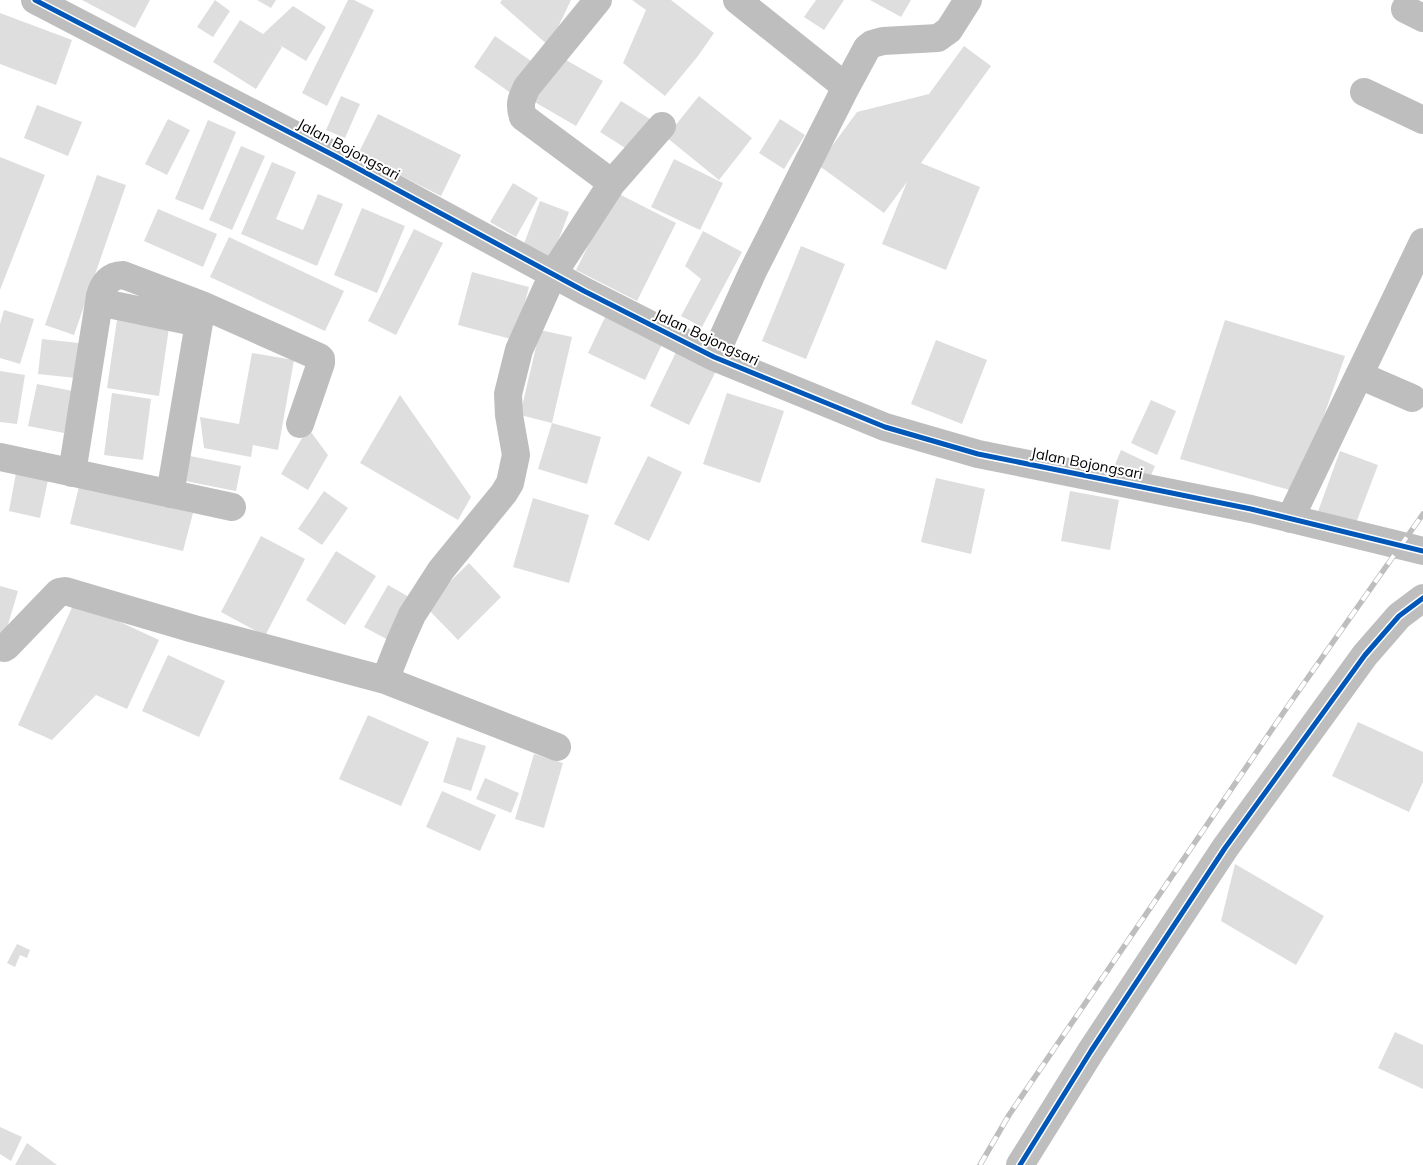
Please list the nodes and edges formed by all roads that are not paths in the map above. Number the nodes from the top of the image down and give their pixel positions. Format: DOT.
graph roads {
  1 [pos="35,0"];
  2 [pos="598,0"];
  3 [pos="737,0"];
  4 [pos="968,0"];
  5 [pos="846,87"];
  6 [pos="1364,92"];
  7 [pos="1423,120"];
  8 [pos="662,126"];
  9 [pos="612,183"];
  10 [pos="1423,242"];
  11 [pos="553,274"];
  12 [pos="1415,280"];
  13 [pos="200,314"];
  14 [pos="714,357"];
  15 [pos="1359,375"];
  16 [pos="1412,398"];
  17 [pos="300,424"];
  18 [pos="0,457"];
  19 [pos="72,473"];
  20 [pos="170,494"];
  21 [pos="232,507"];
  22 [pos="1290,519"];
  23 [pos="1423,551"];
  24 [pos="1423,598"];
  25 [pos="0,647"];
  26 [pos="385,680"];
  27 [pos="557,747"];
  28 [pos="1020,1165"];
  1 -- 11 [label="street, Jalan Bojongsari"];
  2 -- 9 [label="street"];
  3 -- 5 [label="street"];
  4 -- 5 [label="street"];
  5 -- 14 [label="street"];
  6 -- 7 [label="street"];
  8 -- 9 [label="street"];
  9 -- 11 [label="street"];
  10 -- 12 [label="street"];
  11 -- 14 [label="street, Jalan Bojongsari"];
  11 -- 26 [label="street"];
  12 -- 15 [label="street"];
  13 -- 17 [label="street"];
  13 -- 19 [label="street"];
  13 -- 20 [label="street"];
  14 -- 22 [label="street, Jalan Bojongsari"];
  15 -- 16 [label="street"];
  15 -- 22 [label="street"];
  18 -- 19 [label="street"];
  19 -- 20 [label="street"];
  20 -- 21 [label="street"];
  22 -- 23 [label="street, Jalan Bojongsari"];
  24 -- 28 [label="street"];
  25 -- 26 [label="street"];
  26 -- 27 [label="street"];
}
